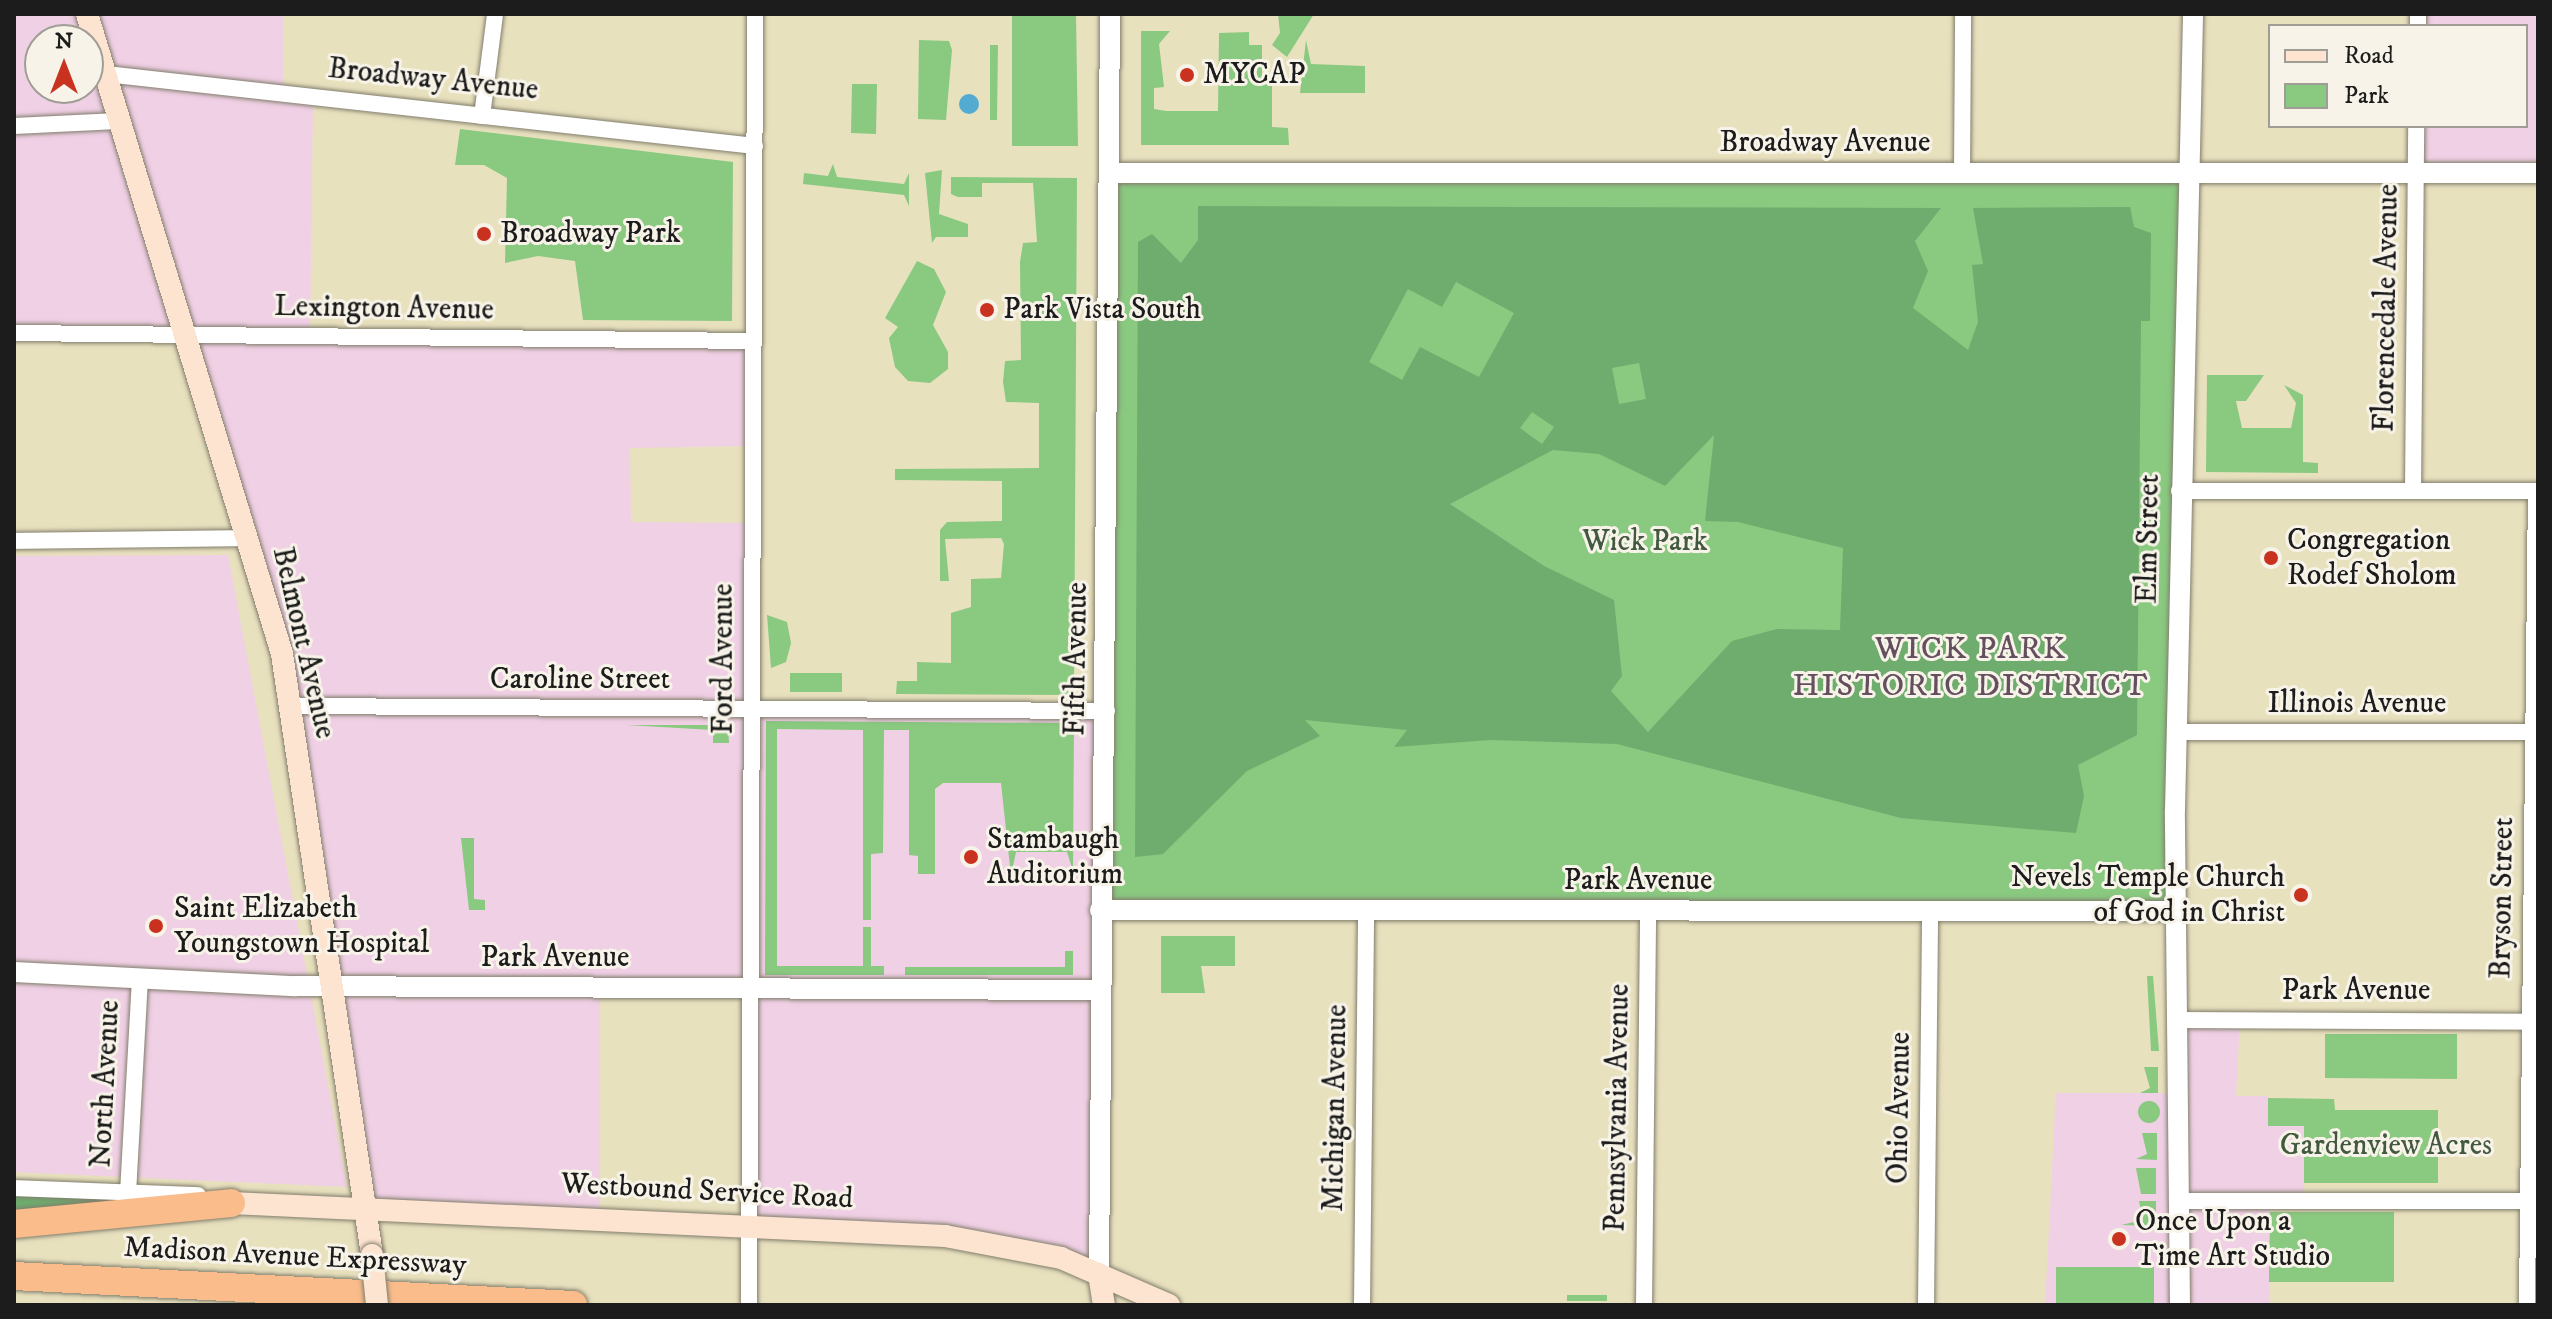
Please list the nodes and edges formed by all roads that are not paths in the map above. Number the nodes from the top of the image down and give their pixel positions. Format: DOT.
graph roads {
  1 [pos="87,14"];
  2 [pos="495,14"];
  3 [pos="755,14"];
  4 [pos="1110,14"];
  5 [pos="1963,14"];
  6 [pos="2193,14"];
  7 [pos="106,74"];
  8 [pos="482,116"];
  9 [pos="118,121"];
  10 [pos="14,126"];
  11 [pos="2416,128"];
  12 [pos="755,146"];
  13 [pos="1111,173"];
  14 [pos="1962,173"];
  15 [pos="2191,173"];
  16 [pos="2416,173"];
  17 [pos="2538,173"];
  18 [pos="14,333"];
  19 [pos="183,333"];
  20 [pos="754,341"];
  21 [pos="2179,491"];
  22 [pos="2413,491"];
  23 [pos="2537,491"];
  24 [pos="247,538"];
  25 [pos="14,541"];
  26 [pos="292,706"];
  27 [pos="752,709"];
  28 [pos="1107,711"];
  29 [pos="2176,732"];
  30 [pos="2536,732"];
  31 [pos="1100,910"];
  32 [pos="1366,911"];
  33 [pos="1648,911"];
  34 [pos="1930,911"];
  35 [pos="2176,911"];
  36 [pos="14,972"];
  37 [pos="140,977"];
  38 [pos="2534,977"];
  39 [pos="335,986"];
  40 [pos="750,990"];
  41 [pos="1096,990"];
  42 [pos="2182,1020"];
  43 [pos="2530,1022"];
  44 [pos="14,1188"];
  45 [pos="2181,1201"];
  46 [pos="2533,1201"];
  47 [pos="231,1203"];
  48 [pos="126,1204"];
  49 [pos="367,1205"];
  50 [pos="14,1224"];
  51 [pos="749,1224"];
  52 [pos="1099,1274"];
  53 [pos="14,1276"];
  54 [pos="377,1305"];
  55 [pos="573,1305"];
  56 [pos="749,1305"];
  57 [pos="1104,1305"];
  58 [pos="1169,1305"];
  59 [pos="1362,1305"];
  60 [pos="1644,1305"];
  61 [pos="1926,1305"];
  62 [pos="2180,1305"];
  63 [pos="2527,1305"];
  1 -- 7 [label="main road, Belmont Avenue"];
  2 -- 8 [label="street"];
  3 -- 12 [label="street, Ford Avenue"];
  4 -- 13 [label="street, Fifth Avenue"];
  5 -- 14 [label="street"];
  6 -- 15 [label="street, Elm Street"];
  7 -- 8 [label="street, Broadway Avenue"];
  7 -- 9 [label="main road, Belmont Avenue"];
  8 -- 12 [label="street, Broadway Avenue"];
  9 -- 10 [label="street"];
  9 -- 19 [label="main road, Belmont Avenue"];
  11 -- 16 [label="street, Florencedale Avenue"];
  12 -- 20 [label="street, Ford Avenue"];
  13 -- 14 [label="street, Broadway Avenue"];
  13 -- 28 [label="street, Fifth Avenue"];
  14 -- 15 [label="street, Broadway Avenue"];
  15 -- 16 [label="street, Broadway Avenue"];
  15 -- 21 [label="street, Elm Street"];
  16 -- 17 [label="street, Broadway Avenue"];
  16 -- 22 [label="street, Florencedale Avenue"];
  18 -- 19 [label="street, Lexington Avenue"];
  19 -- 20 [label="street, Lexington Avenue"];
  19 -- 24 [label="main road, Belmont Avenue"];
  20 -- 27 [label="street, Ford Avenue"];
  21 -- 22 [label="street"];
  21 -- 29 [label="street, Elm Street"];
  22 -- 23 [label="street"];
  23 -- 30 [label="street, Bryson Street"];
  24 -- 25 [label="street"];
  24 -- 26 [label="main road, Belmont Avenue"];
  26 -- 27 [label="street, Caroline Street"];
  26 -- 39 [label="main road, Belmont Avenue"];
  27 -- 28 [label="street, Caroline Street"];
  27 -- 40 [label="street, Ford Avenue"];
  28 -- 31 [label="street, Fifth Avenue"];
  29 -- 30 [label="street, Illinois Avenue"];
  29 -- 35 [label="street, Elm Street"];
  30 -- 38 [label="street, Bryson Street"];
  31 -- 32 [label="street, Park Avenue"];
  31 -- 41 [label="street, Fifth Avenue"];
  32 -- 33 [label="street, Park Avenue"];
  32 -- 59 [label="street, Michigan Avenue"];
  33 -- 34 [label="street, Park Avenue"];
  33 -- 60 [label="street, Pennsylvania Avenue"];
  34 -- 35 [label="street, Park Avenue"];
  34 -- 61 [label="street, Ohio Avenue"];
  35 -- 42 [label="street, Elm Street"];
  36 -- 37 [label="street, Park Avenue"];
  37 -- 39 [label="street, Park Avenue"];
  37 -- 48 [label="street, North Avenue"];
  38 -- 43 [label="street, Bryson Street"];
  39 -- 40 [label="street, Park Avenue"];
  39 -- 49 [label="main road, Belmont Avenue"];
  40 -- 41 [label="street, Park Avenue"];
  40 -- 51 [label="street, Ford Avenue"];
  41 -- 52 [label="street, Fifth Avenue"];
  42 -- 43 [label="street, Park Avenue"];
  42 -- 45 [label="street, Elm Street"];
  43 -- 46 [label="street, Bryson Street"];
  44 -- 48 [label="street"];
  45 -- 46 [label="street"];
  45 -- 62 [label="street, Elm Street"];
  46 -- 63 [label="street, Bryson Street"];
  47 -- 48 [label="highway"];
  47 -- 49 [label="main road, Westbound Service Road"];
  48 -- 50 [label="highway"];
  49 -- 51 [label="main road, Westbound Service Road"];
  49 -- 54 [label="main road, Belmont Avenue, bridge"];
  51 -- 52 [label="main road, Westbound Service Road"];
  51 -- 56 [label="street, Ford Avenue"];
  52 -- 57 [label="main road, Fifth Avenue"];
  52 -- 58 [label="main road, Westbound Service Road"];
  53 -- 55 [label="highway, Madison Avenue Expressway"];
}
